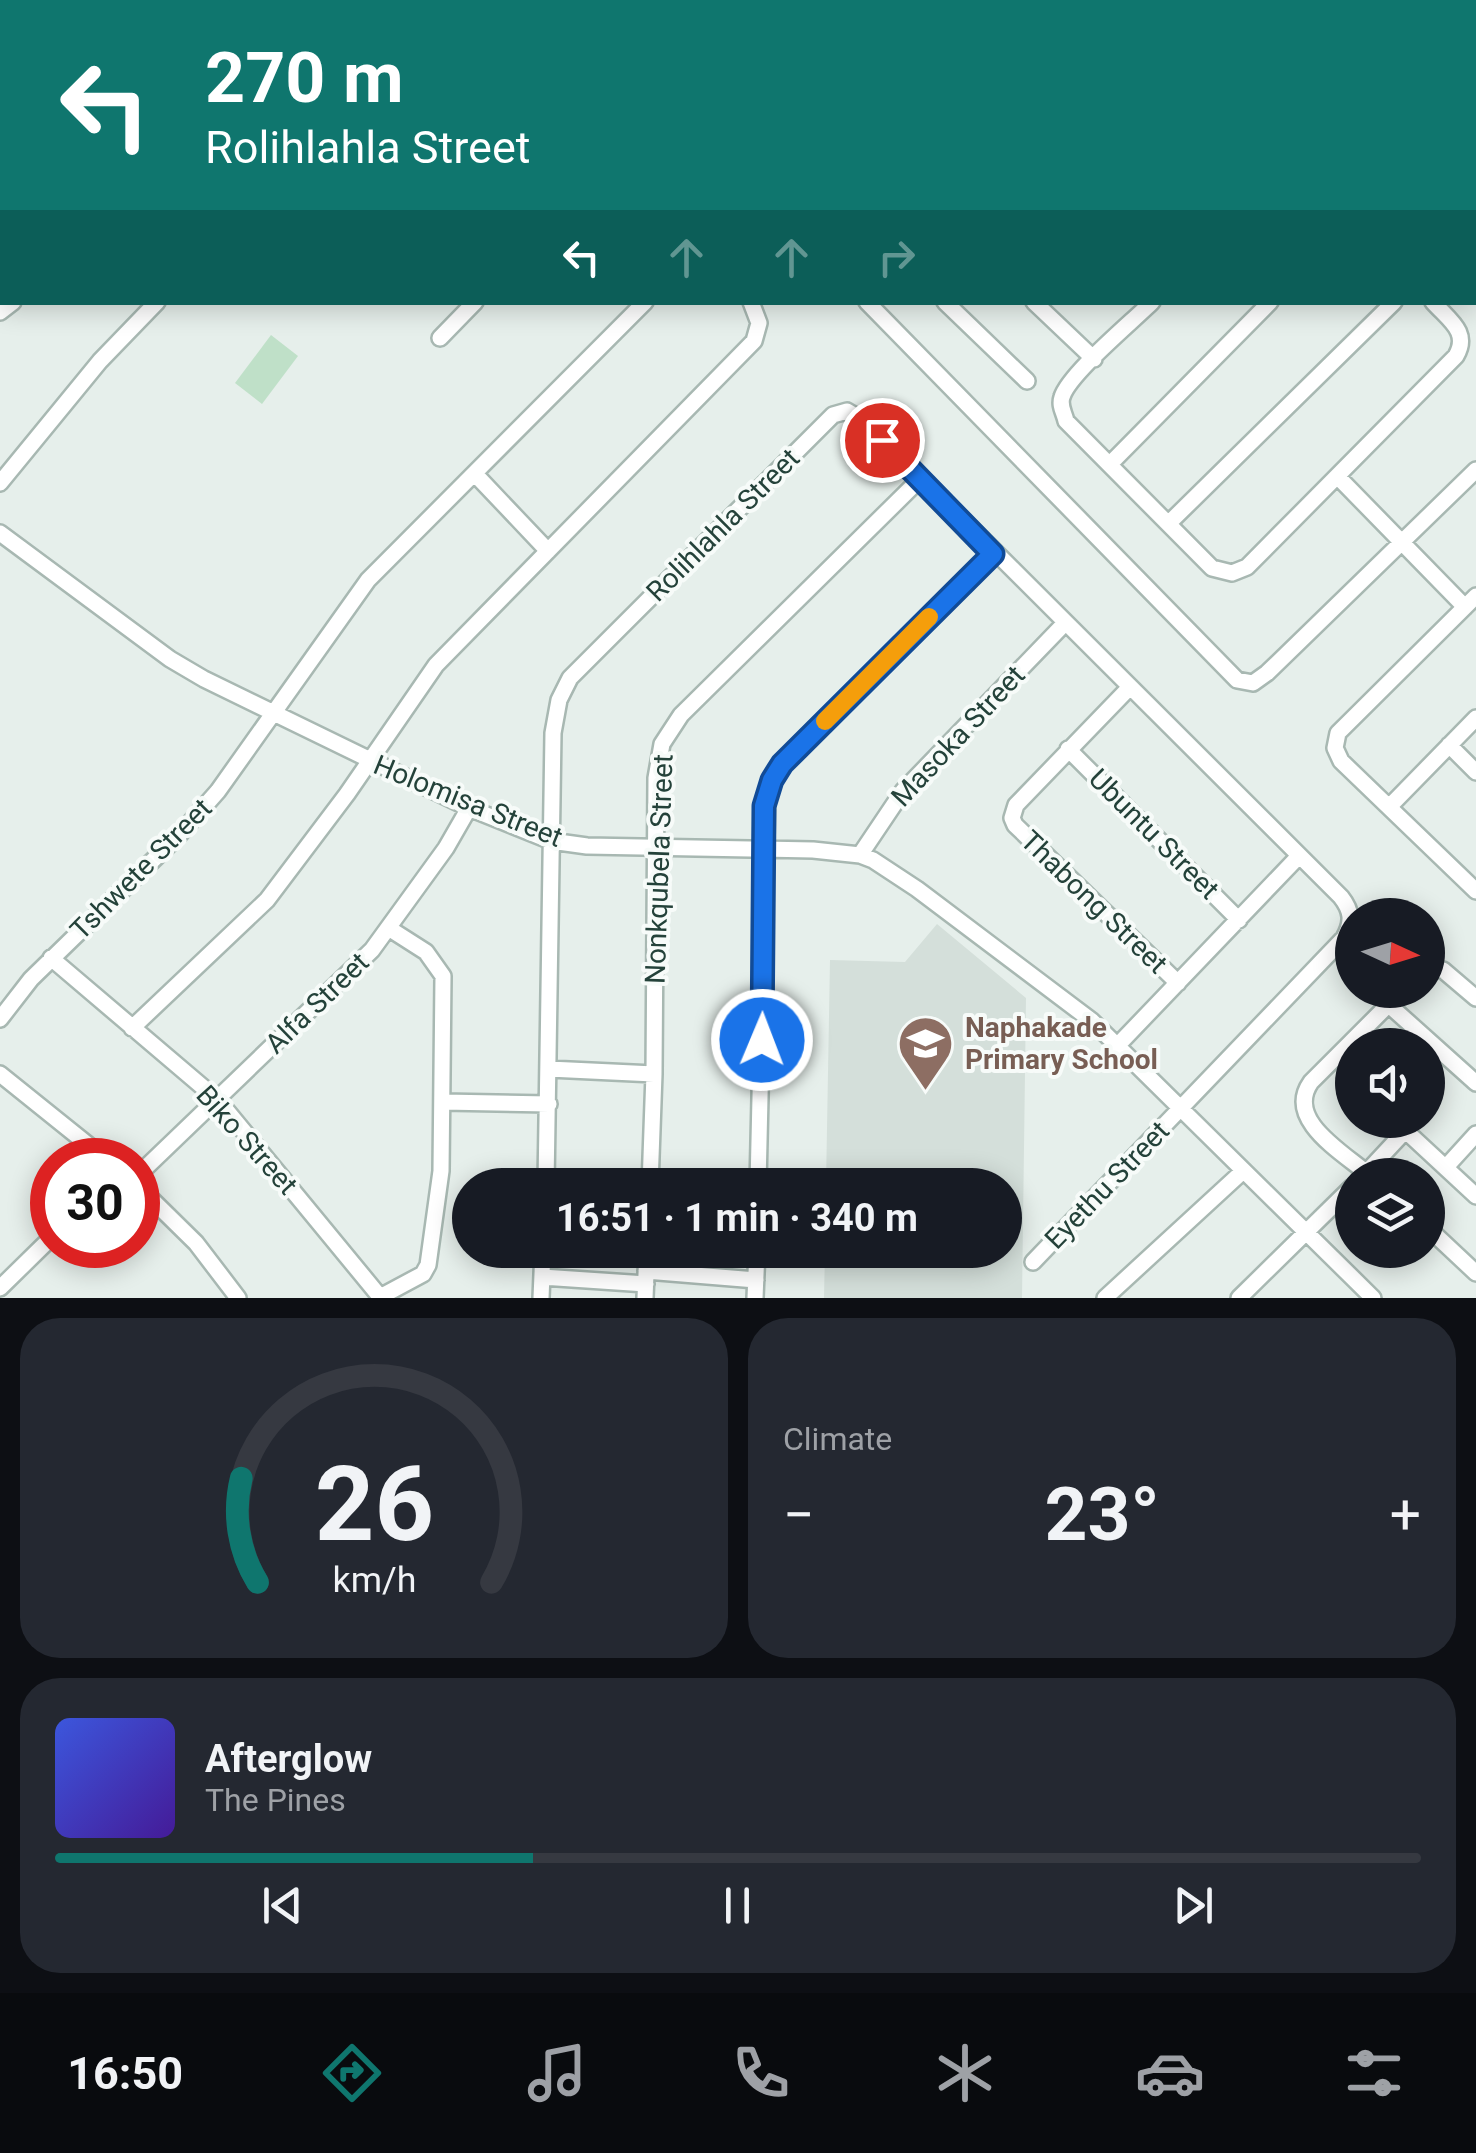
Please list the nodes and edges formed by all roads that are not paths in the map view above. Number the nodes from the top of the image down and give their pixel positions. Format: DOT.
graph roads {
  1 [pos="154,305"];
  2 [pos="472,305"];
  3 [pos="642,305"];
  4 [pos="752,305"];
  5 [pos="869,305"];
  6 [pos="948,305"];
  7 [pos="1037,305"];
  8 [pos="1149,305"];
  9 [pos="1267,305"];
  10 [pos="1391,305"];
  11 [pos="1436,305"];
  12 [pos="440,338"];
  13 [pos="1094,359"];
  14 [pos="1027,381"];
  15 [pos="1110,464"];
  16 [pos="1476,470"];
  17 [pos="475,474"];
  18 [pos="1338,478"];
  19 [pos="920,479"];
  20 [pos="0,483"];
  21 [pos="1169,523"];
  22 [pos="0,533"];
  23 [pos="1402,543"];
  24 [pos="548,551"];
  25 [pos="993,554"];
  26 [pos="1470,602"];
  27 [pos="1065,623"];
  28 [pos="1130,687"];
  29 [pos="274,713"];
  30 [pos="1476,718"];
  31 [pos="1449,746"];
  32 [pos="1068,749"];
  33 [pos="368,760"];
  34 [pos="1476,772"];
  35 [pos="1388,807"];
  36 [pos="469,808"];
  37 [pos="551,841"];
  38 [pos="656,846"];
  39 [pos="765,849"];
  40 [pos="860,855"];
  41 [pos="1299,856"];
  42 [pos="1476,891"];
  43 [pos="1239,920"];
  44 [pos="390,929"];
  45 [pos="51,958"];
  46 [pos="1445,972"];
  47 [pos="1178,983"];
  48 [pos="1476,998"];
  49 [pos="1385,1008"];
  50 [pos="1393,1008"];
  51 [pos="0,1019"];
  52 [pos="132,1028"];
  53 [pos="1413,1028"];
  54 [pos="1117,1046"];
  55 [pos="1445,1057"];
  56 [pos="549,1069"];
  57 [pos="0,1074"];
  58 [pos="654,1074"];
  59 [pos="1476,1083"];
  60 [pos="218,1100"];
  61 [pos="443,1102"];
  62 [pos="549,1104"];
  63 [pos="1180,1109"];
  64 [pos="1476,1134"];
  65 [pos="80,1138"];
  66 [pos="1413,1138"];
  67 [pos="160,1154"];
  68 [pos="1349,1158"];
  69 [pos="1446,1167"];
  70 [pos="547,1168"];
  71 [pos="651,1168"];
  72 [pos="758,1168"];
  73 [pos="1242,1172"];
  74 [pos="1476,1196"];
  75 [pos="1335,1205"];
  76 [pos="160,1208"];
  77 [pos="1307,1234"];
  78 [pos="1445,1244"];
  79 [pos="30,1259"];
  80 [pos="1033,1262"];
  81 [pos="542,1268"];
  82 [pos="756,1268"];
  83 [pos="1476,1273"];
  84 [pos="542,1277"];
  85 [pos="756,1280"];
  86 [pos="646,1284"];
  87 [pos="0,1288"];
  88 [pos="238,1298"];
  89 [pos="379,1298"];
  90 [pos="541,1298"];
  91 [pos="756,1298"];
  92 [pos="1106,1298"];
  93 [pos="1239,1298"];
  94 [pos="1372,1298"];
  1 -- 20 [label="street"];
  2 -- 12 [label="street"];
  3 -- 17 [label="street, Tshwete Street"];
  4 -- 24 [label="street"];
  5 -- 23 [label="street"];
  6 -- 14 [label="street"];
  7 -- 13 [label="street"];
  8 -- 13 [label="street"];
  9 -- 15 [label="street"];
  10 -- 21 [label="street"];
  11 -- 18 [label="street"];
  13 -- 15 [label="street"];
  15 -- 21 [label="street"];
  16 -- 23 [label="street"];
  17 -- 24 [label="street"];
  17 -- 29 [label="street, Tshwete Street"];
  18 -- 21 [label="street"];
  18 -- 23 [label="street"];
  19 -- 25 [label="street, Rolihlahla Street"];
  19 -- 37 [label="street, Rolihlahla Street"];
  19 -- 38 [label="street, Nonkqubela Street"];
  22 -- 29 [label="street, Holomisa Street"];
  23 -- 26 [label="street"];
  24 -- 33 [label="street"];
  25 -- 27 [label="street, Rolihlahla Street"];
  25 -- 39 [label="street"];
  26 -- 35 [label="street"];
  27 -- 28 [label="street, Rolihlahla Street"];
  27 -- 40 [label="street, Masoka Street"];
  28 -- 32 [label="street, Thabong Street"];
  28 -- 41 [label="street, Rolihlahla Street"];
  29 -- 33 [label="street, Holomisa Street"];
  29 -- 45 [label="street, Tshwete Street"];
  30 -- 31 [label="street"];
  31 -- 34 [label="street"];
  31 -- 35 [label="street"];
  32 -- 43 [label="street, Ubuntu Street"];
  32 -- 47 [label="street, Thabong Street"];
  33 -- 36 [label="street, Holomisa Street"];
  33 -- 52 [label="street"];
  35 -- 42 [label="street"];
  36 -- 37 [label="street, Holomisa Street"];
  36 -- 44 [label="street, Alfa Street"];
  37 -- 38 [label="street, Holomisa Street"];
  37 -- 56 [label="street, Rolihlahla Street"];
  38 -- 39 [label="street, Holomisa Street"];
  38 -- 58 [label="street, Nonkqubela Street"];
  39 -- 40 [label="street, Holomisa Street"];
  39 -- 72 [label="street"];
  40 -- 54 [label="street, Holomisa Street"];
  41 -- 43 [label="street"];
  41 -- 63 [label="street, Rolihlahla Street"];
  43 -- 47 [label="street"];
  44 -- 60 [label="street, Alfa Street"];
  44 -- 61 [label="street"];
  45 -- 51 [label="street, Tshwete Street"];
  45 -- 52 [label="street, Biko Street"];
  46 -- 48 [label="street"];
  47 -- 54 [label="street"];
  49 -- 68 [label="street"];
  50 -- 53 [label="street"];
  52 -- 60 [label="street, Biko Street"];
  54 -- 63 [label="street, Holomisa Street"];
  55 -- 59 [label="street"];
  56 -- 58 [label="street"];
  56 -- 62 [label="street, Rolihlahla Street"];
  57 -- 65 [label="street"];
  58 -- 71 [label="street, Nonkqubela Street"];
  60 -- 67 [label="street, Alfa Street"];
  60 -- 89 [label="street, Biko Street"];
  61 -- 62 [label="street"];
  61 -- 89 [label="street"];
  62 -- 70 [label="street, Rolihlahla Street"];
  63 -- 73 [label="street, Holomisa Street"];
  63 -- 80 [label="street, Eyethu Street"];
  64 -- 69 [label="street"];
  66 -- 69 [label="street"];
  69 -- 74 [label="street"];
  73 -- 77 [label="street, Holomisa Street"];
  73 -- 92 [label="street"];
  75 -- 77 [label="street"];
  76 -- 88 [label="street"];
  77 -- 93 [label="street"];
  77 -- 94 [label="street, Holomisa Street"];
  78 -- 83 [label="street"];
  79 -- 87 [label="street"];
  81 -- 84 [label="street"];
  82 -- 85 [label="street"];
  84 -- 86 [label="street"];
  84 -- 90 [label="street"];
  85 -- 86 [label="street"];
  85 -- 91 [label="street"];
}
